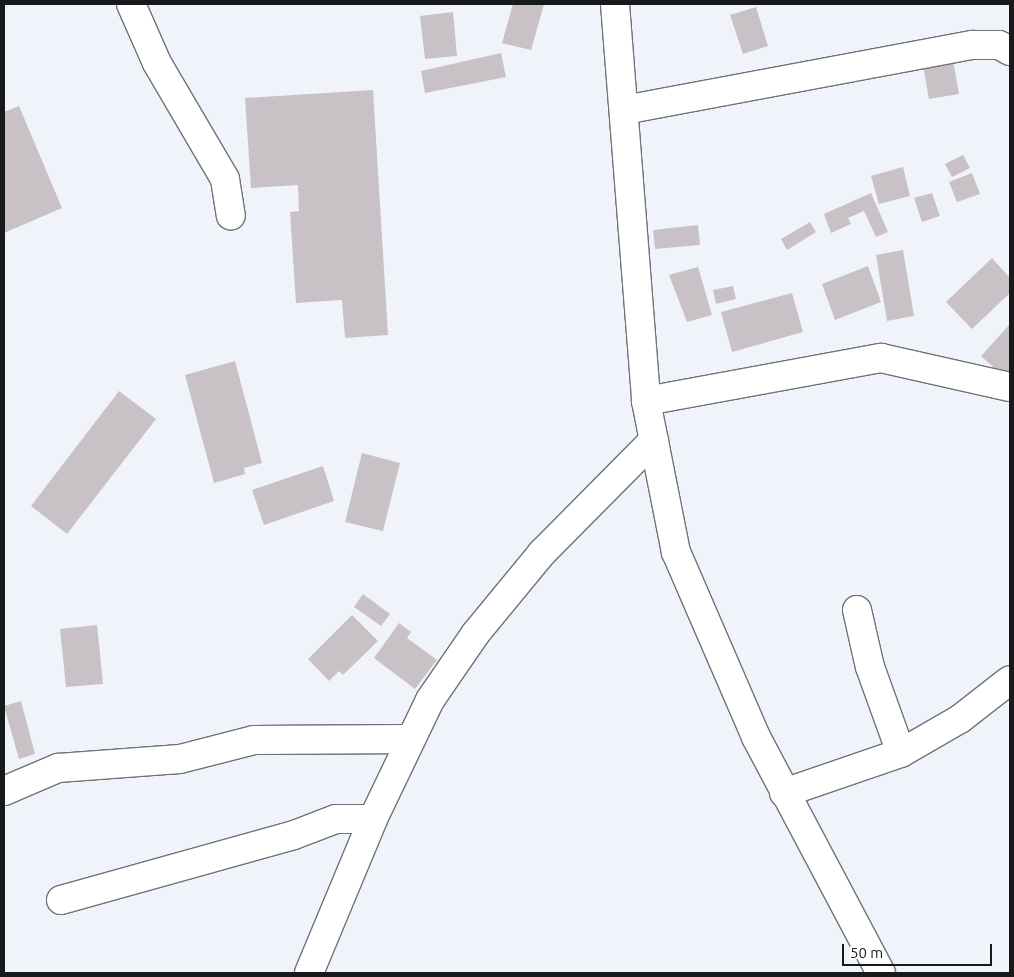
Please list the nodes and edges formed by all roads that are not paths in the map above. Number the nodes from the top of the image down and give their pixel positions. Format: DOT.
graph roads {
  1 [pos="131,4"];
  2 [pos="615,4"];
  3 [pos="1010,51"];
  4 [pos="624,110"];
  5 [pos="232,216"];
  6 [pos="1010,387"];
  7 [pos="646,401"];
  8 [pos="654,440"];
  9 [pos="857,610"];
  10 [pos="1010,680"];
  11 [pos="411,739"];
  12 [pos="901,753"];
  13 [pos="4,791"];
  14 [pos="784,793"];
  15 [pos="372,819"];
  16 [pos="60,900"];
  17 [pos="309,973"];
  18 [pos="881,973"];
  1 -- 5 [label="street"];
  2 -- 4 [label="street"];
  3 -- 4 [label="street"];
  4 -- 7 [label="street"];
  6 -- 7 [label="street"];
  7 -- 8 [label="street"];
  8 -- 11 [label="street"];
  8 -- 14 [label="street"];
  9 -- 12 [label="street"];
  10 -- 12 [label="street"];
  11 -- 13 [label="street"];
  11 -- 15 [label="street"];
  12 -- 14 [label="street"];
  14 -- 18 [label="street"];
  15 -- 16 [label="street"];
  15 -- 17 [label="street"];
}
